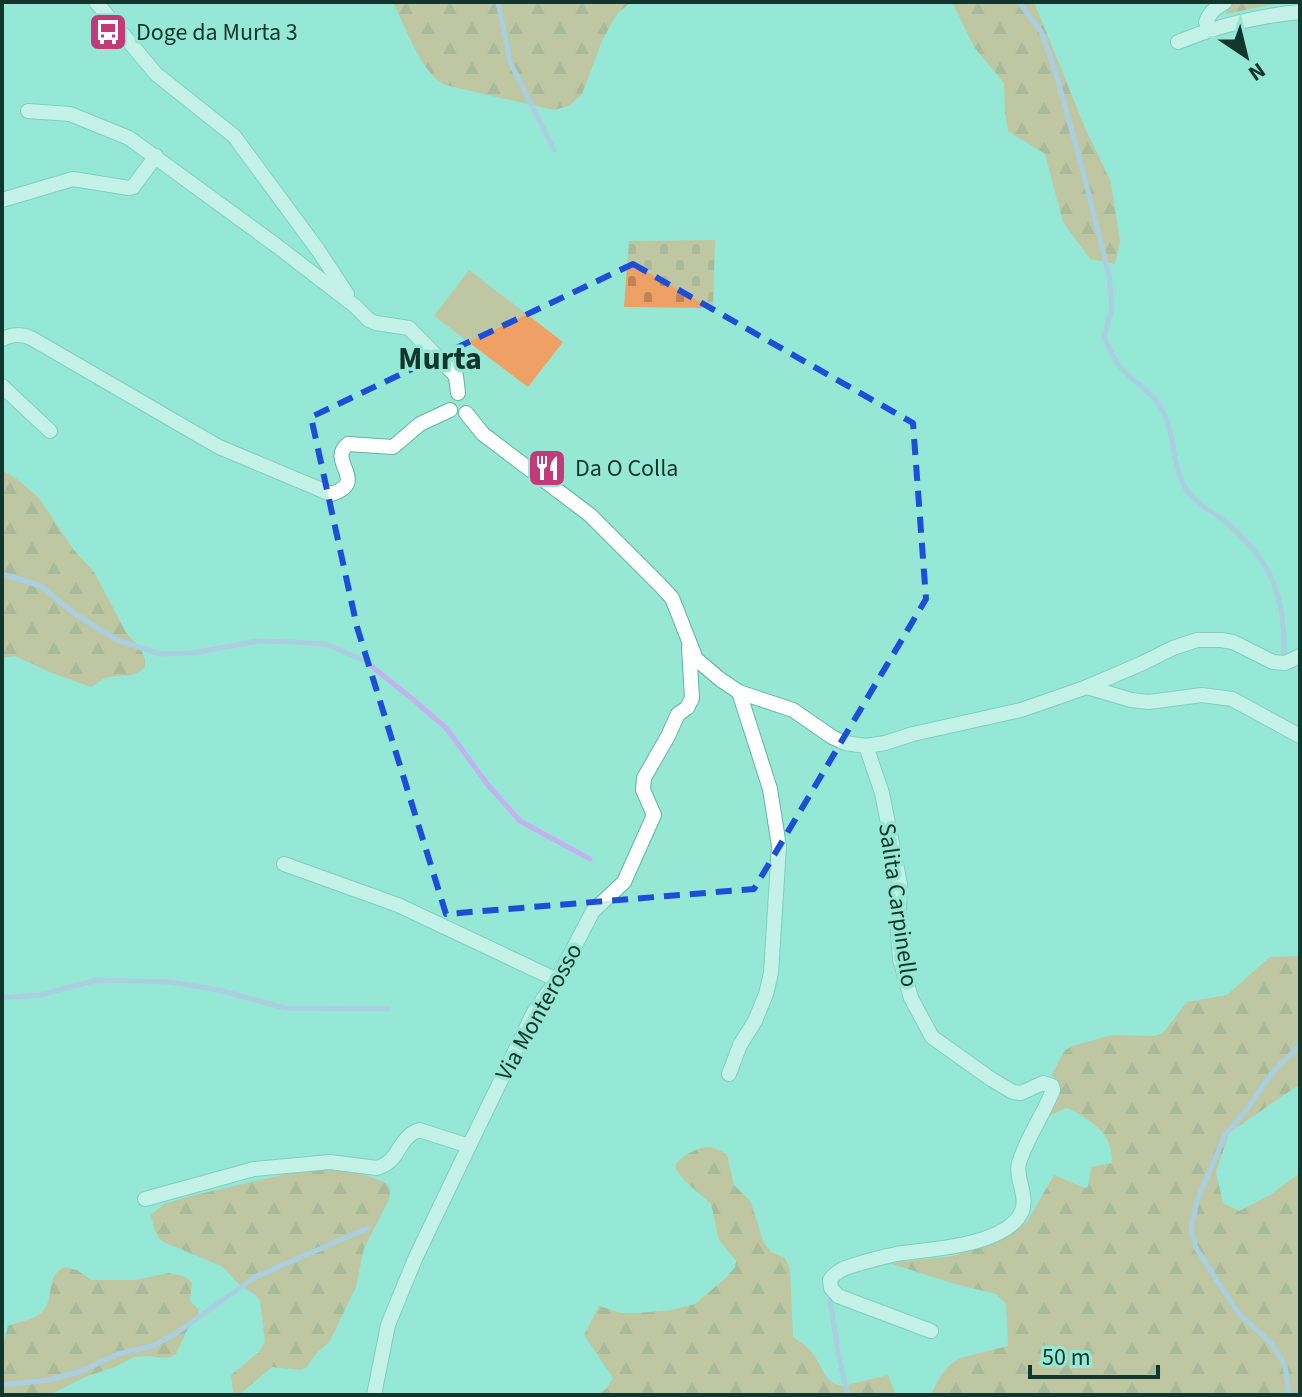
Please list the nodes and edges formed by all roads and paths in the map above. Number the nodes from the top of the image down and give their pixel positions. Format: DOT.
graph roads {
  1 [pos="96,2"];
  2 [pos="1225,2"];
  3 [pos="1300,12"];
  4 [pos="1211,29"];
  5 [pos="1178,42"];
  6 [pos="28,111"];
  7 [pos="156,156"];
  8 [pos="2,200"];
  9 [pos="355,306"];
  10 [pos="2,339"];
  11 [pos="2,386"];
  12 [pos="458,393"];
  13 [pos="450,410"];
  14 [pos="466,413"];
  15 [pos="50,431"];
  16 [pos="688,643"];
  17 [pos="1300,656"];
  18 [pos="1087,687"];
  19 [pos="739,692"];
  20 [pos="1300,736"];
  21 [pos="866,746"];
  22 [pos="284,864"];
  23 [pos="557,980"];
  24 [pos="729,1074"];
  25 [pos="469,1146"];
  26 [pos="145,1199"];
  27 [pos="931,1331"];
  28 [pos="374,1395"];
  1 -- 9 [label="street"];
  2 -- 4 [label="street"];
  3 -- 4 [label="street"];
  4 -- 5 [label="street"];
  6 -- 7 [label="street"];
  7 -- 8 [label="street"];
  7 -- 9 [label="street"];
  9 -- 12 [label="street"];
  10 -- 13 [label="street"];
  11 -- 15 [label="street"];
  12 -- 13 [label="street"];
  12 -- 14 [label="street"];
  13 -- 14 [label="street"];
  14 -- 16 [label="street"];
  16 -- 19 [label="street"];
  16 -- 23 [label="street, Via Monterosso"];
  17 -- 18 [label="street"];
  18 -- 20 [label="street"];
  18 -- 21 [label="street"];
  19 -- 21 [label="street"];
  19 -- 24 [label="street"];
  21 -- 27 [label="street, Salita Carpinello"];
  22 -- 23 [label="street"];
  23 -- 25 [label="street, Via Monterosso"];
  25 -- 26 [label="street"];
  25 -- 28 [label="street, Via Monterosso"];
}
